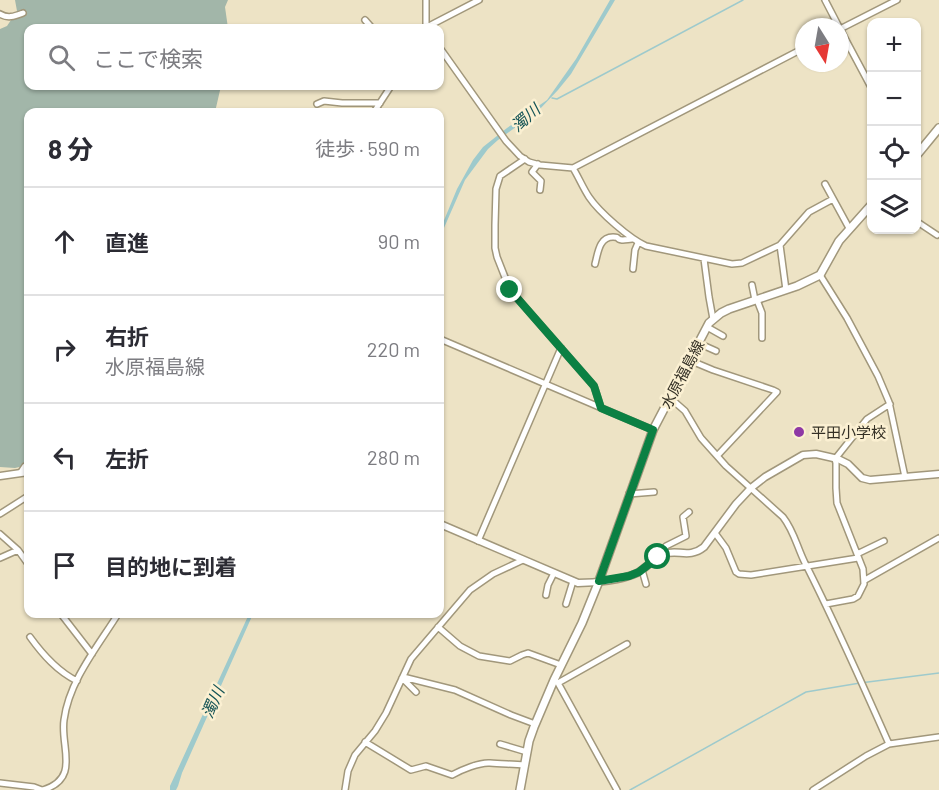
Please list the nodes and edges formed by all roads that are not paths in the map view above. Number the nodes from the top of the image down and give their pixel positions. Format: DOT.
graph roads {
  1 [pos="426,0"];
  2 [pos="479,0"];
  3 [pos="825,0"];
  4 [pos="897,0"];
  5 [pos="23,13"];
  6 [pos="0,14"];
  7 [pos="835,18"];
  8 [pos="365,20"];
  9 [pos="368,24"];
  10 [pos="426,24"];
  11 [pos="434,24"];
  12 [pos="849,24"];
  13 [pos="849,45"];
  14 [pos="795,53"];
  15 [pos="444,54"];
  16 [pos="867,80"];
  17 [pos="388,90"];
  18 [pos="380,103"];
  19 [pos="317,104"];
  20 [pos="377,108"];
  21 [pos="939,128"];
  22 [pos="921,150"];
  23 [pos="525,159"];
  24 [pos="538,164"];
  25 [pos="573,168"];
  26 [pos="825,184"];
  27 [pos="540,190"];
  28 [pos="833,199"];
  29 [pos="867,209"];
  30 [pos="921,224"];
  31 [pos="849,228"];
  32 [pos="937,235"];
  33 [pos="632,239"];
  34 [pos="638,243"];
  35 [pos="780,245"];
  36 [pos="705,259"];
  37 [pos="595,264"];
  38 [pos="633,269"];
  39 [pos="820,275"];
  40 [pos="752,285"];
  41 [pos="786,290"];
  42 [pos="756,300"];
  43 [pos="713,319"];
  44 [pos="707,327"];
  45 [pos="723,336"];
  46 [pos="762,338"];
  47 [pos="444,341"];
  48 [pos="698,343"];
  49 [pos="561,348"];
  50 [pos="716,351"];
  51 [pos="689,360"];
  52 [pos="544,384"];
  53 [pos="669,397"];
  54 [pos="890,404"];
  55 [pos="601,408"];
  56 [pos="653,430"];
  57 [pos="717,456"];
  58 [pos="835,459"];
  59 [pos="24,472"];
  60 [pos="939,474"];
  61 [pos="0,476"];
  62 [pos="905,477"];
  63 [pos="751,488"];
  64 [pos="654,492"];
  65 [pos="629,494"];
  66 [pos="24,499"];
  67 [pos="689,512"];
  68 [pos="0,514"];
  69 [pos="444,526"];
  70 [pos="715,533"];
  71 [pos="0,534"];
  72 [pos="939,538"];
  73 [pos="478,541"];
  74 [pos="884,541"];
  75 [pos="18,550"];
  76 [pos="663,554"];
  77 [pos="858,556"];
  78 [pos="0,558"];
  79 [pos="24,558"];
  80 [pos="523,560"];
  81 [pos="806,566"];
  82 [pos="642,570"];
  83 [pos="554,573"];
  84 [pos="865,580"];
  85 [pos="573,581"];
  86 [pos="599,581"];
  87 [pos="646,584"];
  88 [pos="546,596"];
  89 [pos="566,604"];
  90 [pos="826,604"];
  91 [pos="65,618"];
  92 [pos="114,618"];
  93 [pos="438,627"];
  94 [pos="30,637"];
  95 [pos="627,644"];
  96 [pos="92,654"];
  97 [pos="561,665"];
  98 [pos="403,677"];
  99 [pos="77,681"];
  100 [pos="556,681"];
  101 [pos="416,692"];
  102 [pos="535,724"];
  103 [pos="939,737"];
  104 [pos="365,742"];
  105 [pos="500,744"];
  106 [pos="889,744"];
  107 [pos="527,752"];
  108 [pos="524,765"];
  109 [pos="0,783"];
  110 [pos="42,790"];
  111 [pos="345,790"];
  112 [pos="520,790"];
  113 [pos="617,790"];
  114 [pos="813,790"];
  1 -- 10 [label="street"];
  2 -- 11 [label="street"];
  3 -- 7 [label="street"];
  4 -- 12 [label="street"];
  5 -- 6 [label="street"];
  8 -- 9 [label="street"];
  13 -- 16 [label="street"];
  14 -- 25 [label="street"];
  15 -- 23 [label="street"];
  17 -- 18 [label="street"];
  18 -- 19 [label="street"];
  18 -- 20 [label="street"];
  21 -- 22 [label="main road"];
  23 -- 24 [label="street"];
  23 -- 49 [label="street"];
  24 -- 25 [label="street"];
  24 -- 27 [label="street"];
  25 -- 33 [label="street"];
  26 -- 28 [label="street"];
  28 -- 31 [label="street"];
  28 -- 35 [label="street"];
  29 -- 31 [label="main road"];
  30 -- 32 [label="street"];
  31 -- 39 [label="main road"];
  33 -- 34 [label="street"];
  33 -- 37 [label="street"];
  34 -- 36 [label="street"];
  34 -- 38 [label="street"];
  35 -- 36 [label="street"];
  35 -- 41 [label="street"];
  36 -- 43 [label="street"];
  39 -- 41 [label="main road, 水原福島線"];
  39 -- 54 [label="street"];
  40 -- 42 [label="street"];
  41 -- 42 [label="main road, 水原福島線"];
  42 -- 43 [label="main road, 水原福島線"];
  42 -- 46 [label="street"];
  43 -- 44 [label="main road, 水原福島線"];
  44 -- 45 [label="street"];
  44 -- 48 [label="main road, 水原福島線"];
  47 -- 52 [label="street"];
  48 -- 50 [label="street"];
  48 -- 51 [label="main road, 水原福島線"];
  49 -- 52 [label="street"];
  49 -- 55 [label="street"];
  51 -- 53 [label="main road, 水原福島線"];
  51 -- 57 [label="street"];
  52 -- 55 [label="street"];
  52 -- 73 [label="street"];
  53 -- 56 [label="main road, 水原福島線"];
  53 -- 57 [label="street"];
  54 -- 58 [label="street"];
  54 -- 62 [label="street"];
  55 -- 56 [label="street"];
  56 -- 65 [label="main road, 水原福島線"];
  57 -- 63 [label="street"];
  58 -- 62 [label="street"];
  58 -- 63 [label="street"];
  58 -- 77 [label="street"];
  59 -- 61 [label="street"];
  60 -- 62 [label="street"];
  63 -- 70 [label="street"];
  63 -- 81 [label="street"];
  64 -- 65 [label="street"];
  65 -- 86 [label="main road, 水原福島線"];
  66 -- 68 [label="street"];
  67 -- 76 [label="street"];
  69 -- 73 [label="street"];
  70 -- 76 [label="street"];
  70 -- 81 [label="street"];
  71 -- 75 [label="street"];
  72 -- 84 [label="street"];
  73 -- 80 [label="street"];
  74 -- 77 [label="street"];
  75 -- 78 [label="street"];
  75 -- 79 [label="street"];
  76 -- 82 [label="street"];
  77 -- 81 [label="street"];
  77 -- 84 [label="street"];
  80 -- 83 [label="street"];
  80 -- 93 [label="street"];
  81 -- 90 [label="street"];
  82 -- 86 [label="street"];
  82 -- 87 [label="street"];
  83 -- 85 [label="street"];
  83 -- 88 [label="street"];
  84 -- 90 [label="street"];
  85 -- 86 [label="street"];
  85 -- 89 [label="street"];
  86 -- 97 [label="main road, 水原福島線"];
  90 -- 106 [label="street"];
  91 -- 96 [label="street"];
  92 -- 96 [label="street"];
  93 -- 97 [label="street"];
  93 -- 98 [label="street"];
  94 -- 99 [label="street"];
  95 -- 100 [label="street"];
  96 -- 99 [label="street"];
  97 -- 100 [label="main road, 水原福島線"];
  98 -- 101 [label="street"];
  98 -- 102 [label="street"];
  98 -- 104 [label="street"];
  99 -- 110 [label="street"];
  100 -- 102 [label="main road, 水原福島線"];
  100 -- 113 [label="street"];
  102 -- 107 [label="main road, 水原福島線"];
  103 -- 106 [label="street"];
  104 -- 108 [label="street"];
  104 -- 111 [label="street"];
  105 -- 107 [label="street"];
  106 -- 114 [label="street"];
  107 -- 108 [label="main road, 水原福島線"];
  108 -- 112 [label="main road, 水原福島線"];
  109 -- 110 [label="street"];
}
